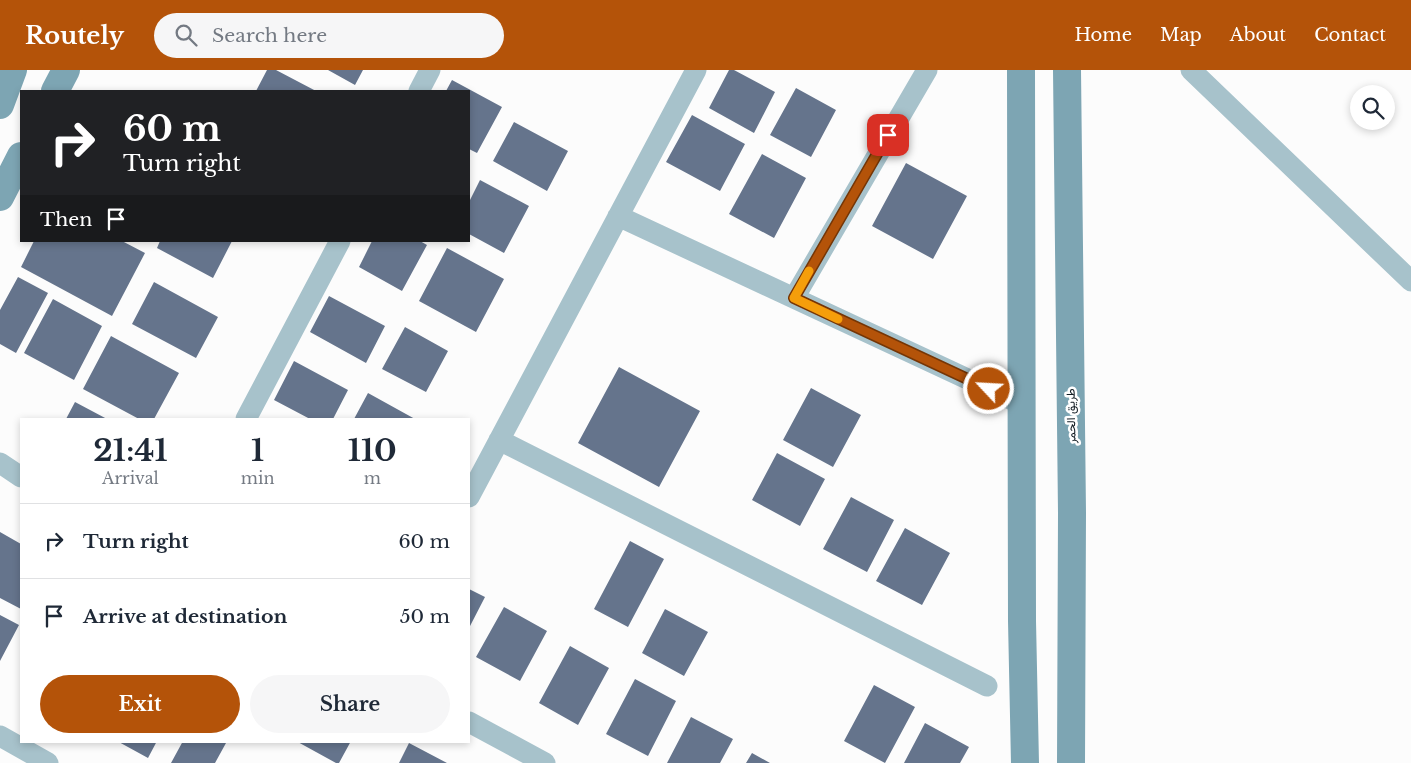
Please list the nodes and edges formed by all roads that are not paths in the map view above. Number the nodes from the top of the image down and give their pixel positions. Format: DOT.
graph roads {
  1 [pos="13,70"];
  2 [pos="66,70"];
  3 [pos="430,70"];
  4 [pos="696,70"];
  5 [pos="926,70"];
  6 [pos="1021,70"];
  7 [pos="1067,70"];
  8 [pos="1191,70"];
  9 [pos="56,90"];
  10 [pos="420,90"];
  11 [pos="0,104"];
  12 [pos="20,158"];
  13 [pos="0,197"];
  14 [pos="618,216"];
  15 [pos="339,242"];
  16 [pos="1411,281"];
  17 [pos="794,298"];
  18 [pos="1022,404"];
  19 [pos="247,418"];
  20 [pos="499,440"];
  21 [pos="0,463"];
  22 [pos="20,476"];
  23 [pos="470,495"];
  24 [pos="987,686"];
  25 [pos="470,723"];
  26 [pos="0,736"];
  27 [pos="48,763"];
  28 [pos="545,763"];
  29 [pos="1025,763"];
  30 [pos="1071,763"];
  1 -- 11 [label="street"];
  2 -- 9 [label="street"];
  3 -- 10 [label="street"];
  4 -- 14 [label="street"];
  5 -- 17 [label="street"];
  6 -- 18 [label="street"];
  7 -- 30 [label="street, طريق الحمر"];
  8 -- 16 [label="street"];
  12 -- 13 [label="street"];
  14 -- 17 [label="street"];
  14 -- 20 [label="street"];
  15 -- 19 [label="street"];
  17 -- 18 [label="street"];
  18 -- 29 [label="street"];
  20 -- 23 [label="street"];
  20 -- 24 [label="street"];
  21 -- 22 [label="street"];
  25 -- 28 [label="street"];
  26 -- 27 [label="street"];
}
